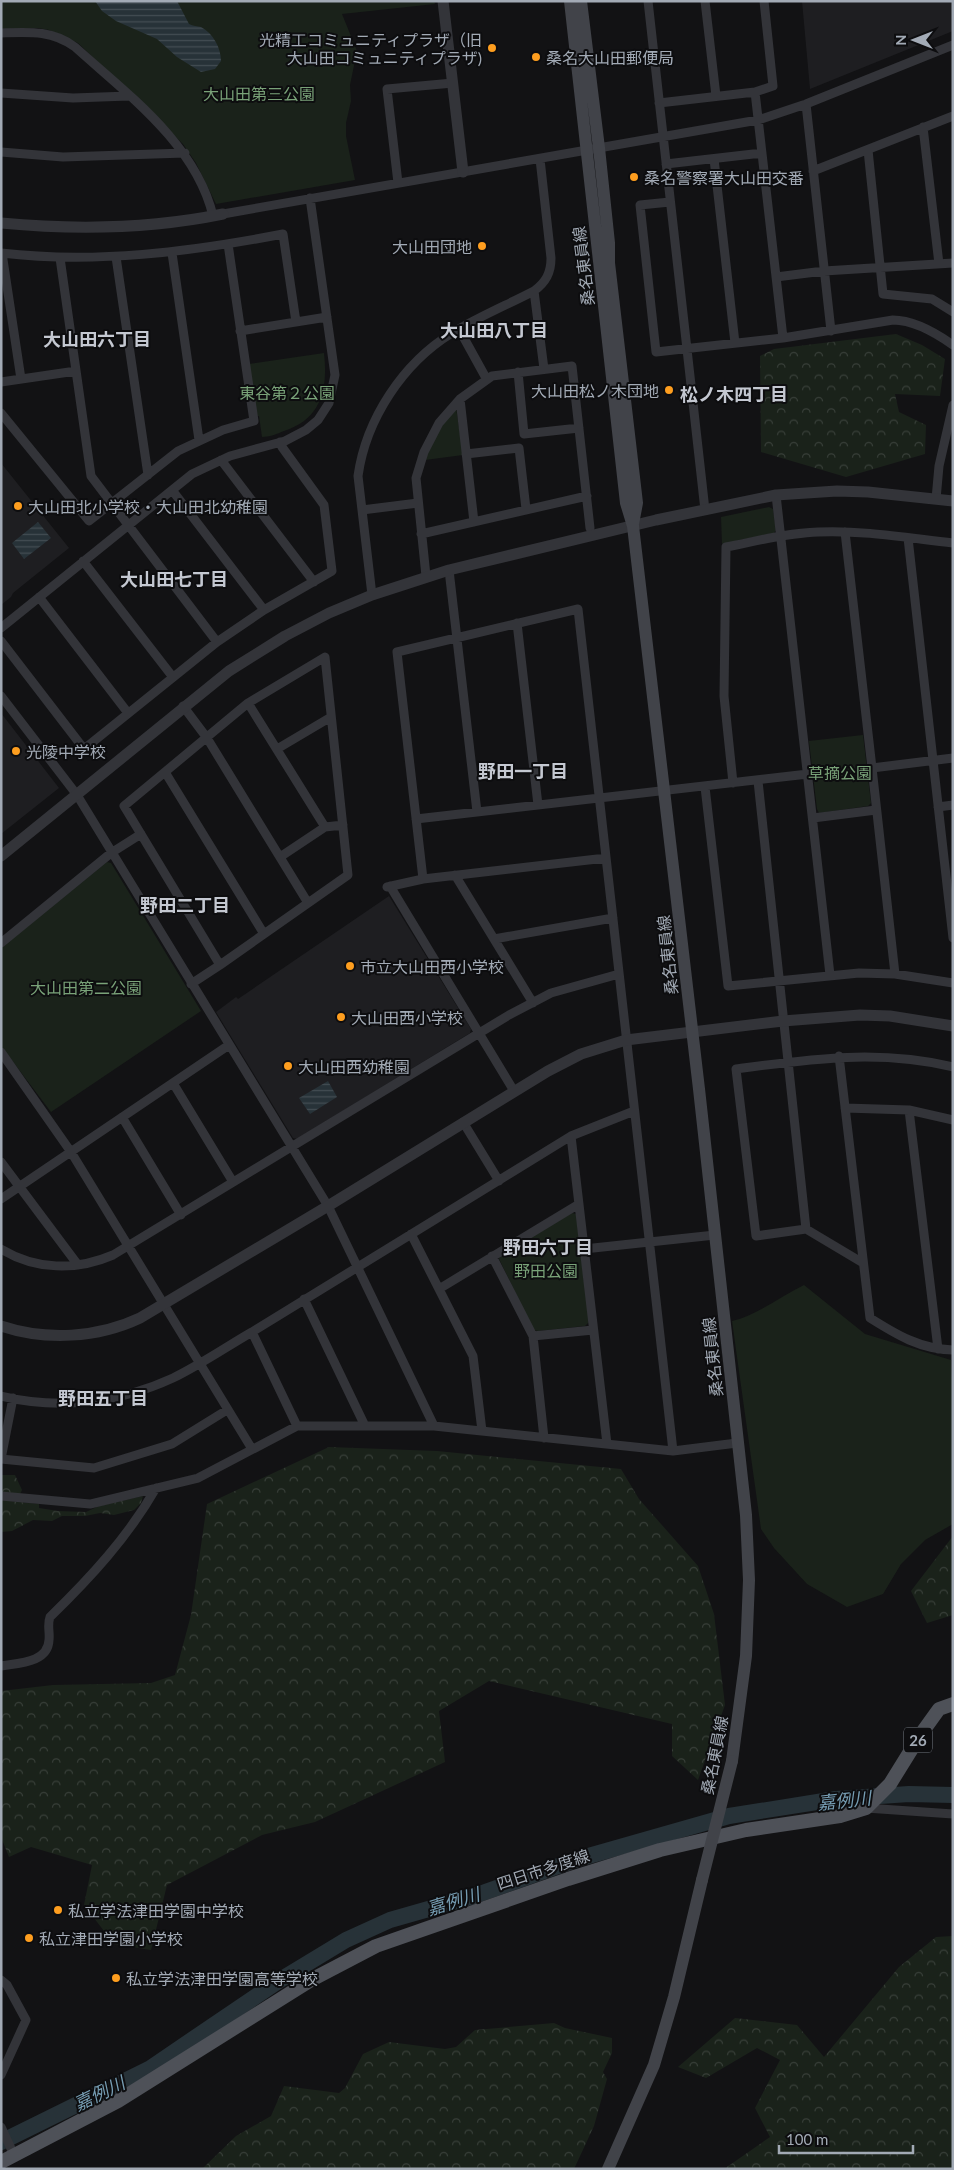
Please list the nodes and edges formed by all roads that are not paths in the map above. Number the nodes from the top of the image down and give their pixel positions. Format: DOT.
graph roads {
  1 [pos="443,1"];
  2 [pos="570,1"];
  3 [pos="581,1"];
  4 [pos="648,1"];
  5 [pos="706,1"];
  6 [pos="764,1"];
  7 [pos="1,33"];
  8 [pos="953,45"];
  9 [pos="452,82"];
  10 [pos="755,92"];
  11 [pos="1,93"];
  12 [pos="129,96"];
  13 [pos="716,96"];
  14 [pos="659,102"];
  15 [pos="806,104"];
  16 [pos="953,116"];
  17 [pos="758,120"];
  18 [pos="923,127"];
  19 [pos="664,136"];
  20 [pos="599,148"];
  21 [pos="586,150"];
  22 [pos="868,150"];
  23 [pos="1,152"];
  24 [pos="185,153"];
  25 [pos="762,153"];
  26 [pos="540,159"];
  27 [pos="714,159"];
  28 [pos="666,164"];
  29 [pos="813,171"];
  30 [pos="464,172"];
  31 [pos="398,183"];
  32 [pos="310,198"];
  33 [pos="670,202"];
  34 [pos="218,215"];
  35 [pos="1,223"];
  36 [pos="228,244"];
  37 [pos="172,252"];
  38 [pos="2,253"];
  39 [pos="116,257"];
  40 [pos="60,258"];
  41 [pos="953,263"];
  42 [pos="939,264"];
  43 [pos="882,267"];
  44 [pos="824,271"];
  45 [pos="776,277"];
  46 [pos="534,291"];
  47 [pos="953,312"];
  48 [pos="327,317"];
  49 [pos="296,322"];
  50 [pos="459,329"];
  51 [pos="240,331"];
  52 [pos="831,331"];
  53 [pos="783,338"];
  54 [pos="735,343"];
  55 [pos="953,345"];
  56 [pos="687,348"];
  57 [pos="544,369"];
  58 [pos="76,371"];
  59 [pos="518,372"];
  60 [pos="486,378"];
  61 [pos="20,379"];
  62 [pos="1,382"];
  63 [pos="460,399"];
  64 [pos="953,405"];
  65 [pos="1,414"];
  66 [pos="579,428"];
  67 [pos="199,440"];
  68 [pos="280,442"];
  69 [pos="466,454"];
  70 [pos="221,460"];
  71 [pos="148,475"];
  72 [pos="172,490"];
  73 [pos="776,495"];
  74 [pos="586,496"];
  75 [pos="936,499"];
  76 [pos="953,501"];
  77 [pos="418,503"];
  78 [pos="111,504"];
  79 [pos="362,510"];
  80 [pos="526,510"];
  81 [pos="705,510"];
  82 [pos="474,522"];
  83 [pos="127,524"];
  84 [pos="633,526"];
  85 [pos="590,528"];
  86 [pos="845,532"];
  87 [pos="421,534"];
  88 [pos="780,536"];
  89 [pos="908,538"];
  90 [pos="953,543"];
  91 [pos="84,561"];
  92 [pos="449,570"];
  93 [pos="426,576"];
  94 [pos="314,582"];
  95 [pos="372,595"];
  96 [pos="39,597"];
  97 [pos="264,610"];
  98 [pos="517,624"];
  99 [pos="1,628"];
  100 [pos="457,638"];
  101 [pos="1,641"];
  102 [pos="217,642"];
  103 [pos="172,676"];
  104 [pos="1,696"];
  105 [pos="248,703"];
  106 [pos="183,706"];
  107 [pos="128,713"];
  108 [pos="331,717"];
  109 [pos="207,738"];
  110 [pos="277,749"];
  111 [pos="953,758"];
  112 [pos="933,760"];
  113 [pos="872,768"];
  114 [pos="166,772"];
  115 [pos="808,774"];
  116 [pos="758,781"];
  117 [pos="733,784"];
  118 [pos="705,787"];
  119 [pos="665,791"];
  120 [pos="76,795"];
  121 [pos="599,798"];
  122 [pos="538,805"];
  123 [pos="953,805"];
  124 [pos="938,807"];
  125 [pos="876,810"];
  126 [pos="477,812"];
  127 [pos="813,818"];
  128 [pos="416,819"];
  129 [pos="342,825"];
  130 [pos="325,827"];
  131 [pos="141,834"];
  132 [pos="111,853"];
  133 [pos="1,856"];
  134 [pos="280,857"];
  135 [pos="606,858"];
  136 [pos="455,875"];
  137 [pos="423,879"];
  138 [pos="308,903"];
  139 [pos="613,918"];
  140 [pos="264,934"];
  141 [pos="953,938"];
  142 [pos="494,939"];
  143 [pos="1,943"];
  144 [pos="220,964"];
  145 [pos="619,974"];
  146 [pos="895,974"];
  147 [pos="830,975"];
  148 [pos="779,980"];
  149 [pos="953,983"];
  150 [pos="191,984"];
  151 [pos="533,1002"];
  152 [pos="783,1021"];
  153 [pos="953,1026"];
  154 [pos="692,1032"];
  155 [pos="479,1033"];
  156 [pos="626,1040"];
  157 [pos="229,1044"];
  158 [pos="1,1052"];
  159 [pos="839,1056"];
  160 [pos="789,1062"];
  161 [pos="953,1066"];
  162 [pos="173,1083"];
  163 [pos="514,1091"];
  164 [pos="845,1108"];
  165 [pos="910,1110"];
  166 [pos="634,1111"];
  167 [pos="122,1117"];
  168 [pos="953,1120"];
  169 [pos="463,1122"];
  170 [pos="571,1136"];
  171 [pos="291,1147"];
  172 [pos="71,1152"];
  173 [pos="1,1162"];
  174 [pos="499,1180"];
  175 [pos="234,1182"];
  176 [pos="20,1187"];
  177 [pos="1,1199"];
  178 [pos="579,1204"];
  179 [pos="328,1206"];
  180 [pos="181,1215"];
  181 [pos="806,1228"];
  182 [pos="411,1234"];
  183 [pos="715,1234"];
  184 [pos="649,1242"];
  185 [pos="128,1247"];
  186 [pos="1,1249"];
  187 [pos="584,1249"];
  188 [pos="492,1256"];
  189 [pos="863,1263"];
  190 [pos="78,1266"];
  191 [pos="357,1266"];
  192 [pos="439,1289"];
  193 [pos="304,1300"];
  194 [pos="164,1304"];
  195 [pos="1,1326"];
  196 [pos="593,1330"];
  197 [pos="252,1332"];
  198 [pos="533,1336"];
  199 [pos="938,1349"];
  200 [pos="953,1350"];
  201 [pos="199,1363"];
  202 [pos="1,1396"];
  203 [pos="13,1398"];
  204 [pos="227,1410"];
  205 [pos="297,1426"];
  206 [pos="365,1426"];
  207 [pos="434,1426"];
  208 [pos="482,1431"];
  209 [pos="544,1438"];
  210 [pos="606,1444"];
  211 [pos="737,1444"];
  212 [pos="252,1449"];
  213 [pos="673,1451"];
  214 [pos="1,1459"];
  215 [pos="156,1488"];
  216 [pos="1,1496"];
  217 [pos="1,1666"];
  218 [pos="953,1704"];
  219 [pos="866,1808"];
  220 [pos="953,1814"];
  221 [pos="1,1980"];
  222 [pos="1,2075"];
  223 [pos="2,2129"];
  224 [pos="12,2152"];
  225 [pos="1,2162"];
  226 [pos="608,2169"];
  1 -- 9 [label="street"];
  2 -- 21 [label="main road, 桑名東員線"];
  3 -- 20 [label="main road, 桑名東員線"];
  4 -- 14 [label="street"];
  5 -- 13 [label="street"];
  6 -- 10 [label="street"];
  7 -- 12 [label="street"];
  8 -- 15 [label="street"];
  9 -- 30 [label="street"];
  9 -- 31 [label="street"];
  10 -- 13 [label="street"];
  10 -- 17 [label="street"];
  11 -- 12 [label="street"];
  12 -- 24 [label="street"];
  13 -- 14 [label="street"];
  14 -- 19 [label="street"];
  15 -- 17 [label="street"];
  15 -- 29 [label="street"];
  16 -- 18 [label="street"];
  17 -- 19 [label="street"];
  17 -- 25 [label="street"];
  18 -- 22 [label="street"];
  18 -- 42 [label="street"];
  19 -- 20 [label="street"];
  19 -- 28 [label="street"];
  20 -- 21 [label="street"];
  20 -- 84 [label="main road, 桑名東員線"];
  21 -- 26 [label="street"];
  21 -- 84 [label="main road, 桑名東員線"];
  22 -- 29 [label="street"];
  22 -- 43 [label="street"];
  23 -- 24 [label="street"];
  24 -- 34 [label="street"];
  25 -- 27 [label="street"];
  25 -- 45 [label="street"];
  26 -- 30 [label="street"];
  26 -- 46 [label="street"];
  27 -- 28 [label="street"];
  27 -- 54 [label="street"];
  28 -- 33 [label="street"];
  29 -- 44 [label="street"];
  30 -- 31 [label="street"];
  31 -- 32 [label="street"];
  32 -- 34 [label="street"];
  32 -- 48 [label="street"];
  33 -- 56 [label="street"];
  33 -- 56 [label="street"];
  34 -- 35 [label="street"];
  36 -- 37 [label="street"];
  36 -- 49 [label="street"];
  36 -- 51 [label="street"];
  37 -- 39 [label="street"];
  37 -- 67 [label="street"];
  38 -- 40 [label="street"];
  38 -- 61 [label="street"];
  39 -- 40 [label="street"];
  39 -- 71 [label="street"];
  40 -- 58 [label="street"];
  41 -- 42 [label="street"];
  42 -- 43 [label="street"];
  43 -- 44 [label="street"];
  43 -- 47 [label="street"];
  44 -- 45 [label="street"];
  44 -- 52 [label="street"];
  45 -- 53 [label="street"];
  46 -- 50 [label="street"];
  46 -- 57 [label="street"];
  48 -- 49 [label="street"];
  48 -- 68 [label="street"];
  49 -- 51 [label="street"];
  50 -- 60 [label="street"];
  50 -- 79 [label="street"];
  51 -- 67 [label="street"];
  52 -- 53 [label="street"];
  52 -- 55 [label="street"];
  53 -- 54 [label="street"];
  54 -- 56 [label="street"];
  56 -- 81 [label="street"];
  57 -- 59 [label="street"];
  57 -- 66 [label="street"];
  58 -- 61 [label="street"];
  58 -- 78 [label="street"];
  59 -- 60 [label="street"];
  59 -- 66 [label="street"];
  60 -- 63 [label="street"];
  61 -- 62 [label="street"];
  63 -- 69 [label="street"];
  63 -- 77 [label="street"];
  64 -- 75 [label="street"];
  65 -- 78 [label="street"];
  66 -- 74 [label="street"];
  67 -- 71 [label="street"];
  68 -- 70 [label="street"];
  68 -- 94 [label="street"];
  69 -- 80 [label="street"];
  69 -- 82 [label="street"];
  70 -- 72 [label="street"];
  70 -- 94 [label="street"];
  71 -- 78 [label="street"];
  72 -- 83 [label="street"];
  72 -- 97 [label="street"];
  73 -- 75 [label="street"];
  73 -- 81 [label="street"];
  73 -- 88 [label="street"];
  74 -- 80 [label="street"];
  74 -- 85 [label="street"];
  75 -- 76 [label="street"];
  77 -- 79 [label="street"];
  77 -- 87 [label="street"];
  78 -- 83 [label="street"];
  79 -- 95 [label="street"];
  80 -- 82 [label="street"];
  81 -- 84 [label="street"];
  82 -- 87 [label="street"];
  83 -- 91 [label="street"];
  83 -- 102 [label="street"];
  84 -- 92 [label="street"];
  84 -- 119 [label="main road, 桑名東員線"];
  86 -- 88 [label="street"];
  86 -- 89 [label="street"];
  86 -- 113 [label="street"];
  87 -- 93 [label="street"];
  88 -- 115 [label="street"];
  88 -- 117 [label="street"];
  89 -- 90 [label="street"];
  89 -- 112 [label="street"];
  91 -- 96 [label="street"];
  91 -- 103 [label="street"];
  92 -- 93 [label="street"];
  92 -- 100 [label="street"];
  93 -- 95 [label="street"];
  94 -- 97 [label="street"];
  95 -- 106 [label="street"];
  96 -- 99 [label="street"];
  96 -- 107 [label="street"];
  97 -- 102 [label="street"];
  98 -- 100 [label="street"];
  98 -- 121 [label="street"];
  98 -- 122 [label="street"];
  100 -- 126 [label="street"];
  100 -- 128 [label="street"];
  101 -- 107 [label="street"];
  102 -- 103 [label="street"];
  103 -- 107 [label="street"];
  104 -- 120 [label="street"];
  105 -- 108 [label="street"];
  105 -- 109 [label="street"];
  105 -- 110 [label="street"];
  106 -- 109 [label="street"];
  106 -- 120 [label="street"];
  108 -- 110 [label="street"];
  108 -- 129 [label="street"];
  109 -- 114 [label="street"];
  109 -- 134 [label="street"];
  110 -- 130 [label="street"];
  111 -- 112 [label="street"];
  112 -- 113 [label="street"];
  112 -- 124 [label="street"];
  113 -- 125 [label="street"];
  114 -- 131 [label="street"];
  114 -- 140 [label="street"];
  115 -- 116 [label="street"];
  115 -- 127 [label="street"];
  116 -- 117 [label="street"];
  116 -- 148 [label="street"];
  117 -- 118 [label="street"];
  118 -- 119 [label="street"];
  118 -- 148 [label="street"];
  119 -- 121 [label="street"];
  119 -- 154 [label="main road, 桑名東員線"];
  120 -- 132 [label="street"];
  120 -- 133 [label="street"];
  121 -- 122 [label="street"];
  121 -- 135 [label="street"];
  122 -- 126 [label="street"];
  123 -- 124 [label="street"];
  124 -- 141 [label="street"];
  125 -- 127 [label="street"];
  125 -- 146 [label="street"];
  126 -- 128 [label="street"];
  127 -- 147 [label="street"];
  128 -- 137 [label="street"];
  129 -- 130 [label="street"];
  129 -- 138 [label="street"];
  130 -- 134 [label="street"];
  131 -- 132 [label="street"];
  131 -- 144 [label="street"];
  132 -- 143 [label="street"];
  132 -- 150 [label="street"];
  134 -- 138 [label="street"];
  135 -- 136 [label="street"];
  135 -- 139 [label="street"];
  136 -- 137 [label="street"];
  136 -- 142 [label="street"];
  137 -- 155 [label="street"];
  138 -- 140 [label="street"];
  139 -- 142 [label="street"];
  139 -- 145 [label="street"];
  140 -- 144 [label="street"];
  142 -- 151 [label="street"];
  144 -- 150 [label="street"];
  145 -- 151 [label="street"];
  145 -- 156 [label="street"];
  146 -- 147 [label="street"];
  146 -- 149 [label="street"];
  147 -- 148 [label="street"];
  148 -- 152 [label="street"];
  150 -- 157 [label="street"];
  151 -- 155 [label="street"];
  152 -- 153 [label="street"];
  152 -- 154 [label="street"];
  152 -- 160 [label="street"];
  154 -- 156 [label="street"];
  154 -- 183 [label="main road, 桑名東員線"];
  155 -- 163 [label="street"];
  155 -- 171 [label="street"];
  156 -- 163 [label="street"];
  156 -- 166 [label="street"];
  157 -- 162 [label="street"];
  157 -- 171 [label="street"];
  158 -- 172 [label="street"];
  159 -- 160 [label="street"];
  159 -- 161 [label="street"];
  159 -- 164 [label="street"];
  160 -- 181 [label="street"];
  160 -- 181 [label="street"];
  162 -- 167 [label="street"];
  162 -- 175 [label="street"];
  163 -- 169 [label="street"];
  164 -- 165 [label="street"];
  164 -- 189 [label="street"];
  165 -- 168 [label="street"];
  165 -- 199 [label="street"];
  166 -- 170 [label="street"];
  166 -- 184 [label="street"];
  167 -- 172 [label="street"];
  167 -- 180 [label="street"];
  169 -- 174 [label="street"];
  169 -- 179 [label="street"];
  170 -- 174 [label="street"];
  170 -- 178 [label="street"];
  171 -- 175 [label="street"];
  171 -- 179 [label="street"];
  172 -- 176 [label="street"];
  172 -- 185 [label="street"];
  173 -- 176 [label="street"];
  174 -- 182 [label="street"];
  175 -- 180 [label="street"];
  176 -- 177 [label="street"];
  176 -- 190 [label="street"];
  178 -- 187 [label="street"];
  178 -- 188 [label="street"];
  179 -- 191 [label="street"];
  179 -- 194 [label="street"];
  180 -- 185 [label="street"];
  181 -- 189 [label="street"];
  182 -- 191 [label="street"];
  182 -- 192 [label="street"];
  183 -- 184 [label="street"];
  183 -- 211 [label="main road, 桑名東員線"];
  184 -- 187 [label="street"];
  184 -- 213 [label="street"];
  185 -- 190 [label="street"];
  185 -- 194 [label="street"];
  186 -- 190 [label="street"];
  187 -- 196 [label="street"];
  188 -- 192 [label="street"];
  188 -- 198 [label="street"];
  189 -- 199 [label="street"];
  191 -- 193 [label="street"];
  191 -- 207 [label="street"];
  192 -- 208 [label="street"];
  193 -- 197 [label="street"];
  193 -- 206 [label="street"];
  194 -- 195 [label="street"];
  194 -- 201 [label="street"];
  196 -- 198 [label="street"];
  196 -- 210 [label="street"];
  197 -- 201 [label="street"];
  197 -- 205 [label="street"];
  198 -- 209 [label="street"];
  199 -- 200 [label="street"];
  201 -- 203 [label="street"];
  201 -- 204 [label="street"];
  202 -- 203 [label="street"];
  203 -- 214 [label="street"];
  204 -- 212 [label="street"];
  204 -- 214 [label="street"];
  205 -- 206 [label="street"];
  205 -- 212 [label="street"];
  206 -- 207 [label="street"];
  207 -- 208 [label="street"];
  208 -- 209 [label="street"];
  209 -- 210 [label="street"];
  210 -- 213 [label="street"];
  211 -- 213 [label="street"];
  211 -- 226 [label="main road, 桑名東員線, bridge"];
  212 -- 215 [label="street"];
  215 -- 216 [label="street"];
  215 -- 217 [label="street"];
  218 -- 219 [label="main road, 四日市多度線 / 26"];
  219 -- 220 [label="street"];
  219 -- 224 [label="main road, 四日市多度線 / 26"];
  221 -- 222 [label="street"];
  223 -- 224 [label="street"];
  224 -- 225 [label="main road, 四日市多度線 / 26"];
}
